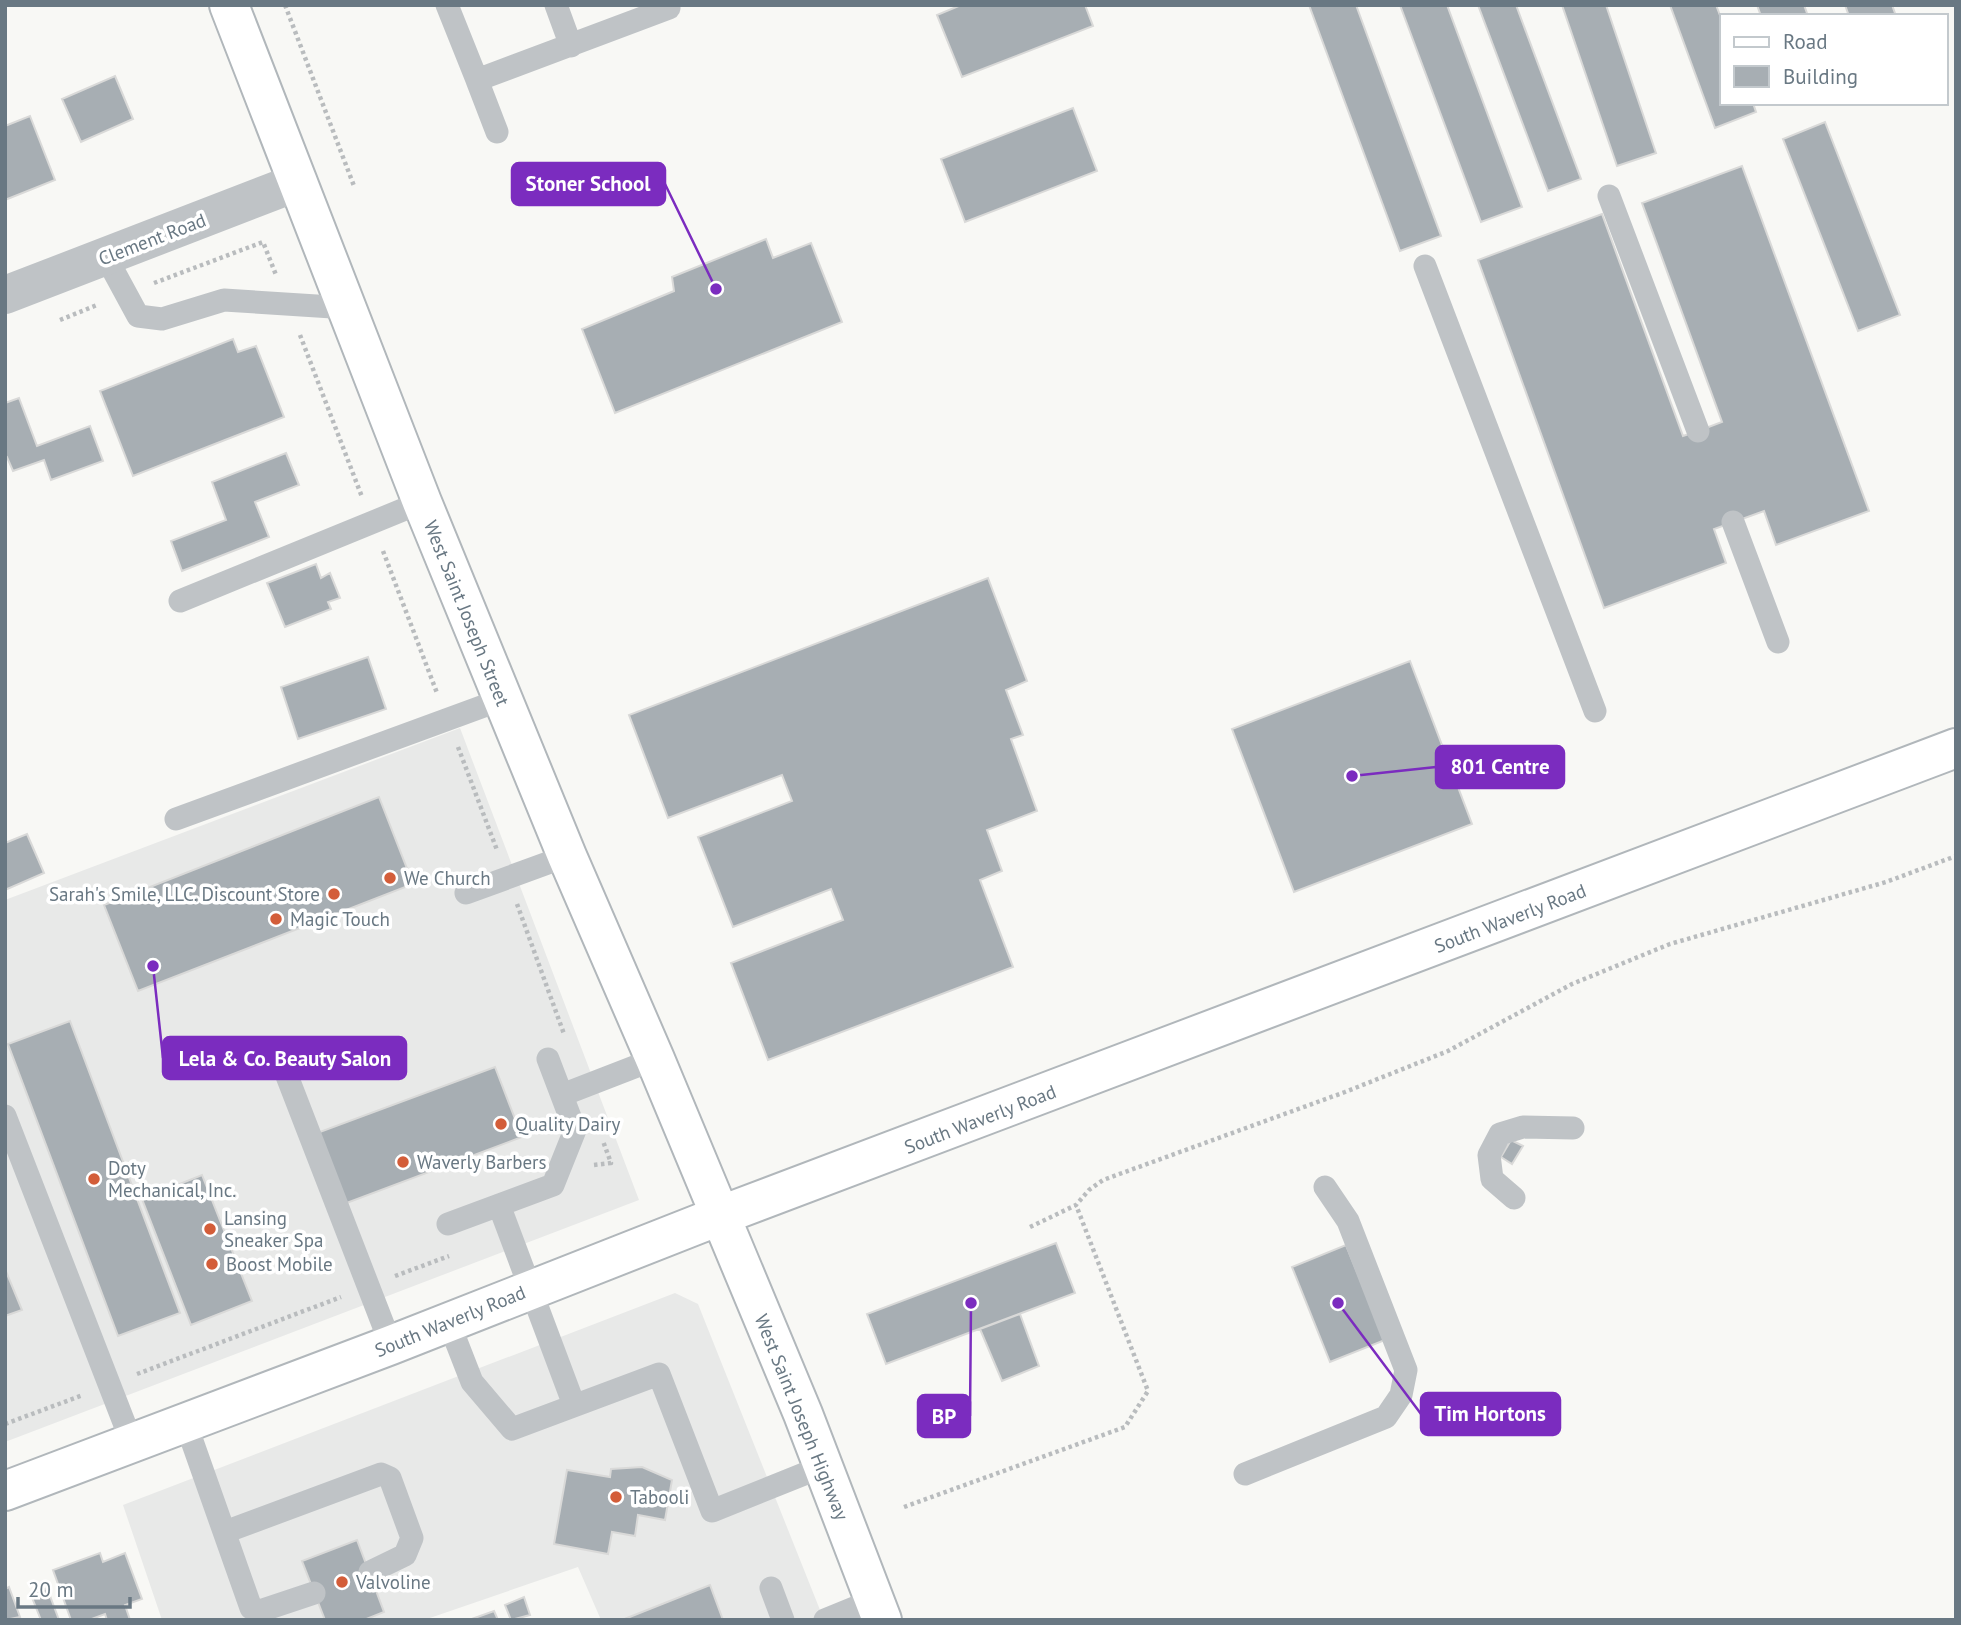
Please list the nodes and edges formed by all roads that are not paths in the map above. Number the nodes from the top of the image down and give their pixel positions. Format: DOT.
graph roads {
  1 [pos="229,5"];
  2 [pos="447,5"];
  3 [pos="555,5"];
  4 [pos="668,5"];
  5 [pos="571,46"];
  6 [pos="477,80"];
  7 [pos="497,132"];
  8 [pos="298,182"];
  9 [pos="1609,196"];
  10 [pos="106,257"];
  11 [pos="1425,266"];
  12 [pos="5,296"];
  13 [pos="348,308"];
  14 [pos="1698,431"];
  15 [pos="422,502"];
  16 [pos="1733,522"];
  17 [pos="180,601"];
  18 [pos="1777,642"];
  19 [pos="503,699"];
  20 [pos="1595,711"];
  21 [pos="1956,748"];
  22 [pos="176,819"];
  23 [pos="567,856"];
  24 [pos="466,893"];
  25 [pos="548,1059"];
  26 [pos="655,1059"];
  27 [pos="287,1076"];
  28 [pos="562,1095"];
  29 [pos="5,1115"];
  30 [pos="1573,1128"];
  31 [pos="1325,1187"];
  32 [pos="1514,1198"];
  33 [pos="499,1205"];
  34 [pos="719,1216"];
  35 [pos="448,1224"];
  36 [pos="530,1289"];
  37 [pos="449,1323"];
  38 [pos="391,1345"];
  39 [pos="574,1405"];
  40 [pos="186,1424"];
  41 [pos="132,1443"];
  42 [pos="824,1466"];
  43 [pos="1245,1474"];
  44 [pos="5,1491"];
  45 [pos="225,1532"];
  46 [pos="370,1572"];
  47 [pos="771,1588"];
  48 [pos="314,1593"];
  49 [pos="878,1610"];
  50 [pos="783,1620"];
  51 [pos="825,1620"];
  1 -- 8 [label="main road, West Saint Joseph Street"];
  2 -- 6 [label="lane"];
  3 -- 5 [label="lane"];
  4 -- 5 [label="lane"];
  5 -- 6 [label="lane"];
  6 -- 7 [label="lane"];
  8 -- 10 [label="street, Clement Road"];
  8 -- 13 [label="main road, West Saint Joseph Street"];
  9 -- 14 [label="lane"];
  10 -- 12 [label="street, Clement Road"];
  10 -- 13 [label="lane"];
  11 -- 20 [label="lane"];
  13 -- 15 [label="main road, West Saint Joseph Street"];
  15 -- 17 [label="lane"];
  15 -- 19 [label="main road, West Saint Joseph Street"];
  16 -- 18 [label="lane"];
  19 -- 22 [label="lane"];
  19 -- 23 [label="main road, West Saint Joseph Street"];
  21 -- 34 [label="main road, South Waverly Road"];
  23 -- 24 [label="lane"];
  23 -- 26 [label="main road, West Saint Joseph Street"];
  25 -- 28 [label="lane"];
  26 -- 28 [label="lane"];
  26 -- 34 [label="main road, West Saint Joseph Street"];
  27 -- 38 [label="lane"];
  28 -- 33 [label="lane"];
  29 -- 41 [label="lane"];
  30 -- 32 [label="lane"];
  31 -- 43 [label="lane"];
  33 -- 35 [label="lane"];
  33 -- 36 [label="lane"];
  34 -- 36 [label="main road, South Waverly Road"];
  34 -- 42 [label="main road, West Saint Joseph Highway"];
  36 -- 37 [label="main road, South Waverly Road"];
  36 -- 39 [label="lane"];
  37 -- 38 [label="main road, South Waverly Road"];
  37 -- 39 [label="lane"];
  38 -- 40 [label="main road, South Waverly Road"];
  39 -- 42 [label="lane"];
  40 -- 41 [label="main road, South Waverly Road"];
  40 -- 45 [label="lane"];
  41 -- 44 [label="main road, South Waverly Road"];
  42 -- 49 [label="main road, West Saint Joseph Highway"];
  45 -- 46 [label="lane"];
  45 -- 48 [label="lane"];
  47 -- 50 [label="lane"];
  49 -- 51 [label="lane"];
}
